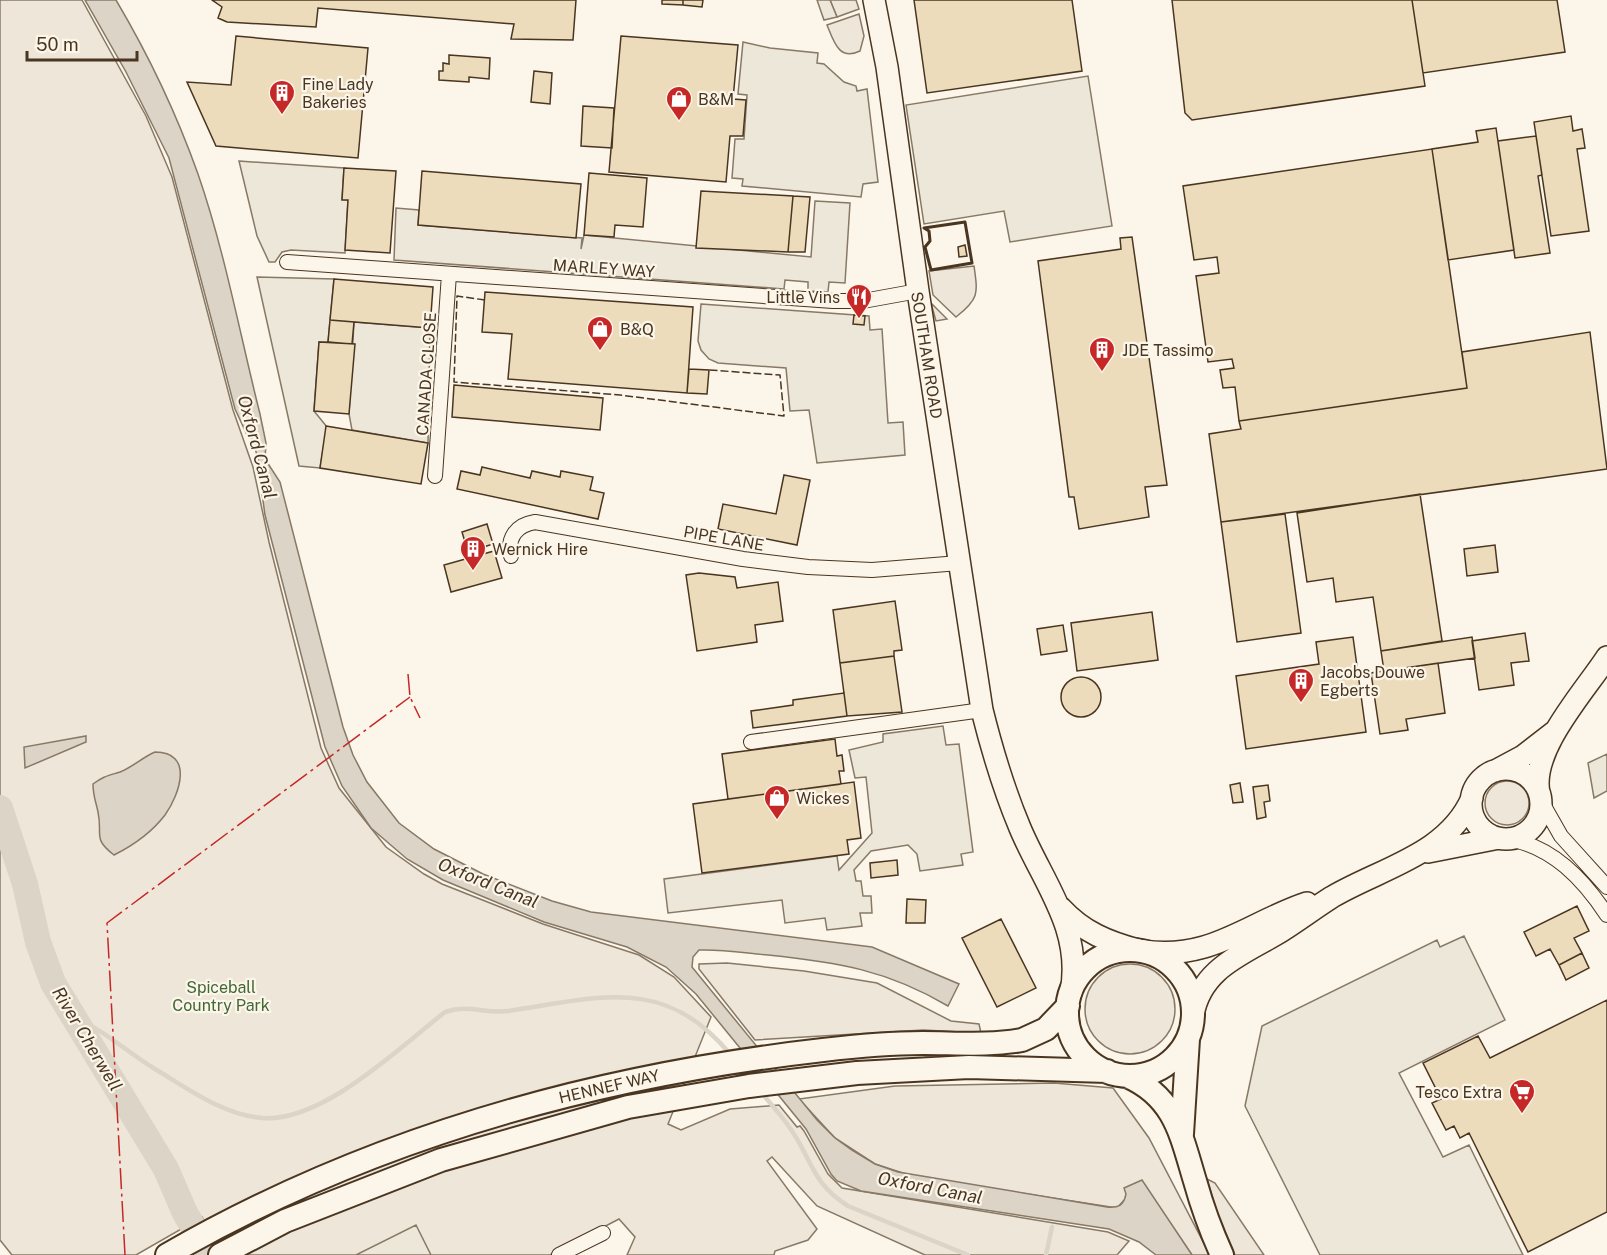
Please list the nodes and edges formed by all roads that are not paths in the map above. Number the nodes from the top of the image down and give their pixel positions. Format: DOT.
graph roads {
  1 [pos="874,0"];
  2 [pos="287,262"];
  3 [pos="449,274"];
  4 [pos="918,291"];
  5 [pos="435,476"];
  6 [pos="511,556"];
  7 [pos="959,563"];
  8 [pos="1607,657"];
  9 [pos="982,710"];
  10 [pos="1557,729"];
  11 [pos="752,741"];
  12 [pos="1492,772"];
  13 [pos="1540,796"];
  14 [pos="1472,798"];
  15 [pos="1504,839"];
  16 [pos="1416,855"];
  17 [pos="1607,887"];
  18 [pos="1331,897"];
  19 [pos="1061,908"];
  20 [pos="1607,915"];
  21 [pos="1140,950"];
  22 [pos="1069,999"];
  23 [pos="1193,1015"];
  24 [pos="1188,1039"];
  25 [pos="1117,1073"];
  26 [pos="1182,1134"];
  27 [pos="603,1233"];
  28 [pos="167,1255"];
  29 [pos="220,1255"];
  30 [pos="559,1255"];
  31 [pos="1222,1255"];
  1 -- 4 [label="main road, SOUTHAM ROAD"];
  2 -- 3 [label="street, MARLEY WAY"];
  3 -- 4 [label="street, MARLEY WAY"];
  3 -- 5 [label="street, CANADA CLOSE"];
  4 -- 7 [label="main road, SOUTHAM ROAD"];
  6 -- 7 [label="street, PIPE LANE"];
  7 -- 9 [label="main road, SOUTHAM ROAD"];
  8 -- 10 [label="main road"];
  9 -- 11 [label="street"];
  9 -- 19 [label="main road, SOUTHAM ROAD"];
  10 -- 12 [label="main road"];
  10 -- 13 [label="main road"];
  12 -- 13 [label="main road"];
  12 -- 14 [label="main road"];
  13 -- 15 [label="main road"];
  13 -- 17 [label="street"];
  14 -- 15 [label="main road"];
  14 -- 16 [label="main road"];
  15 -- 16 [label="main road"];
  15 -- 20 [label="street"];
  16 -- 18 [label="main road"];
  18 -- 21 [label="main road, SOUTHAM ROAD"];
  18 -- 23 [label="main road"];
  19 -- 21 [label="main road, SOUTHAM ROAD"];
  19 -- 22 [label="main road, SOUTHAM ROAD"];
  21 -- 22 [label="highway"];
  21 -- 23 [label="highway"];
  22 -- 25 [label="highway"];
  22 -- 28 [label="highway, HENNEF WAY"];
  23 -- 24 [label="highway"];
  24 -- 25 [label="highway"];
  24 -- 26 [label="highway"];
  25 -- 26 [label="highway"];
  25 -- 29 [label="highway, HENNEF WAY"];
  26 -- 31 [label="highway"];
  27 -- 30 [label="street"];
}
